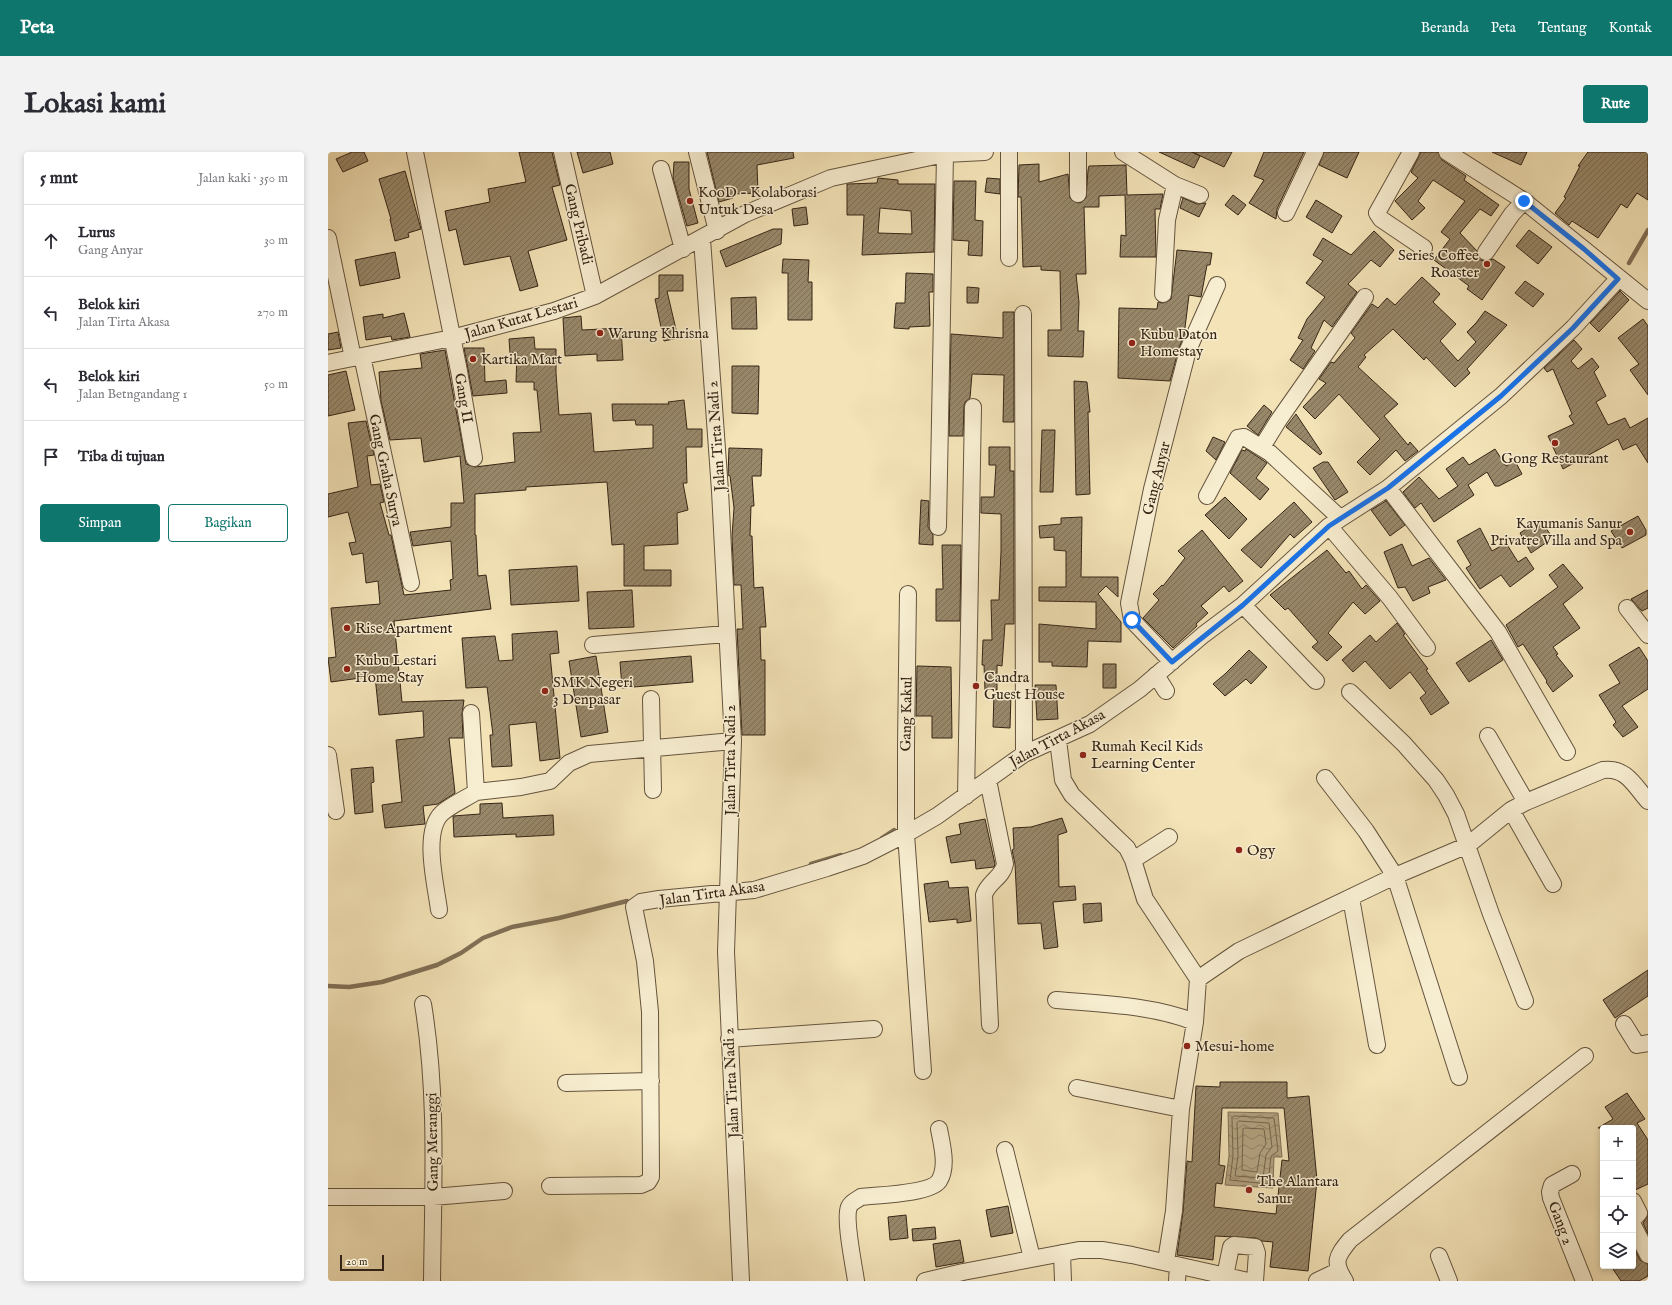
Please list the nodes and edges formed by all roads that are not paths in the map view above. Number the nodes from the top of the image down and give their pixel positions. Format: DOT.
graph roads {
  1 [pos="415,152"];
  2 [pos="562,152"];
  3 [pos="696,152"];
  4 [pos="985,152"];
  5 [pos="1009,152"];
  6 [pos="1078,152"];
  7 [pos="1123,152"];
  8 [pos="1315,152"];
  9 [pos="1411,152"];
  10 [pos="1447,152"];
  11 [pos="945,154"];
  12 [pos="661,169"];
  13 [pos="1175,185"];
  14 [pos="1078,194"];
  15 [pos="1200,195"];
  16 [pos="1524,201"];
  17 [pos="1286,213"];
  18 [pos="717,230"];
  19 [pos="328,238"];
  20 [pos="702,239"];
  21 [pos="1424,248"];
  22 [pos="683,249"];
  23 [pos="1486,252"];
  24 [pos="1009,258"];
  25 [pos="1618,279"];
  26 [pos="1217,285"];
  27 [pos="1163,294"];
  28 [pos="594,296"];
  29 [pos="1365,297"];
  30 [pos="1648,301"];
  31 [pos="1023,314"];
  32 [pos="452,338"];
  33 [pos="358,357"];
  34 [pos="328,363"];
  35 [pos="973,407"];
  36 [pos="1262,447"];
  37 [pos="474,458"];
  38 [pos="1388,488"];
  39 [pos="1207,496"];
  40 [pos="1334,522"];
  41 [pos="938,527"];
  42 [pos="411,583"];
  43 [pos="908,594"];
  44 [pos="1243,605"];
  45 [pos="1627,608"];
  46 [pos="726,634"];
  47 [pos="1648,635"];
  48 [pos="593,645"];
  49 [pos="1427,648"];
  50 [pos="1172,662"];
  51 [pos="1156,676"];
  52 [pos="1316,681"];
  53 [pos="1166,691"];
  54 [pos="1350,692"];
  55 [pos="651,699"];
  56 [pos="471,713"];
  57 [pos="1488,736"];
  58 [pos="1058,740"];
  59 [pos="733,741"];
  60 [pos="652,749"];
  61 [pos="1567,752"];
  62 [pos="1024,754"];
  63 [pos="328,755"];
  64 [pos="1325,778"];
  65 [pos="988,780"];
  66 [pos="653,790"];
  67 [pos="476,792"];
  68 [pos="966,796"];
  69 [pos="1648,801"];
  70 [pos="1526,802"];
  71 [pos="1511,810"];
  72 [pos="336,811"];
  73 [pos="906,834"];
  74 [pos="1169,837"];
  75 [pos="1468,845"];
  76 [pos="1133,860"];
  77 [pos="1395,876"];
  78 [pos="1554,884"];
  79 [pos="728,893"];
  80 [pos="1350,898"];
  81 [pos="439,910"];
  82 [pos="1198,979"];
  83 [pos="1056,1000"];
  84 [pos="1525,1001"];
  85 [pos="423,1004"];
  86 [pos="1195,1022"];
  87 [pos="1624,1024"];
  88 [pos="990,1025"];
  89 [pos="874,1029"];
  90 [pos="729,1039"];
  91 [pos="1648,1042"];
  92 [pos="1377,1045"];
  93 [pos="1585,1056"];
  94 [pos="923,1071"];
  95 [pos="1459,1077"];
  96 [pos="651,1081"];
  97 [pos="566,1083"];
  98 [pos="1077,1088"];
  99 [pos="1181,1109"];
  100 [pos="939,1130"];
  101 [pos="1006,1150"];
  102 [pos="1572,1174"];
  103 [pos="550,1186"];
  104 [pos="504,1191"];
  105 [pos="328,1198"];
  106 [pos="433,1198"];
  107 [pos="1636,1208"];
  108 [pos="1636,1217"];
  109 [pos="1636,1231"];
  110 [pos="1062,1253"];
  111 [pos="1648,1255"];
  112 [pos="1439,1256"];
  113 [pos="1032,1258"];
  114 [pos="1174,1269"];
  115 [pos="963,1276"];
  116 [pos="1225,1276"];
  117 [pos="1342,1276"];
  118 [pos="432,1281"];
  119 [pos="741,1281"];
  120 [pos="856,1281"];
  121 [pos="925,1281"];
  122 [pos="1063,1281"];
  123 [pos="1248,1281"];
  124 [pos="1255,1281"];
  125 [pos="1316,1281"];
  126 [pos="1449,1281"];
  127 [pos="1584,1281"];
  1 -- 32 [label="street, Gang II"];
  2 -- 28 [label="street, Gang Pribadi"];
  3 -- 18 [label="street"];
  4 -- 11 [label="street, Jalan Kutat Lestari"];
  5 -- 24 [label="street"];
  6 -- 14 [label="street"];
  7 -- 13 [label="street"];
  8 -- 17 [label="street"];
  9 -- 21 [label="street"];
  10 -- 16 [label="street"];
  11 -- 18 [label="street, Jalan Kutat Lestari"];
  11 -- 41 [label="street"];
  12 -- 22 [label="street"];
  13 -- 15 [label="street"];
  13 -- 27 [label="street"];
  16 -- 23 [label="street"];
  16 -- 25 [label="street"];
  18 -- 20 [label="street, Jalan Kutat Lestari"];
  19 -- 33 [label="street, Gang Graha Surya"];
  20 -- 22 [label="street, Jalan Kutat Lestari"];
  20 -- 46 [label="street, Jalan Tirta Nadi 2"];
  22 -- 28 [label="street, Jalan Kutat Lestari"];
  25 -- 30 [label="street"];
  25 -- 38 [label="street, Jalan Tirta Akasa"];
  26 -- 50 [label="street, Gang Anyar"];
  28 -- 32 [label="street, Jalan Kutat Lestari"];
  29 -- 36 [label="street"];
  31 -- 62 [label="street"];
  32 -- 33 [label="street, Jalan Kutat Lestari"];
  32 -- 37 [label="street, Gang II"];
  33 -- 34 [label="street, Jalan Kutat Lestari"];
  33 -- 42 [label="street, Gang Graha Surya"];
  35 -- 68 [label="street"];
  36 -- 39 [label="street"];
  36 -- 40 [label="street"];
  38 -- 40 [label="street, Jalan Tirta Akasa"];
  38 -- 61 [label="street"];
  40 -- 44 [label="street, Jalan Tirta Akasa"];
  40 -- 49 [label="street"];
  43 -- 73 [label="street, Gang Kakul"];
  44 -- 50 [label="street, Jalan Tirta Akasa"];
  44 -- 52 [label="street"];
  45 -- 47 [label="street"];
  46 -- 48 [label="street"];
  46 -- 59 [label="street, Jalan Tirta Nadi 2"];
  50 -- 51 [label="street, Jalan Tirta Akasa"];
  51 -- 53 [label="street"];
  51 -- 58 [label="street, Jalan Tirta Akasa"];
  54 -- 75 [label="street"];
  55 -- 60 [label="street"];
  56 -- 67 [label="street"];
  57 -- 70 [label="street"];
  58 -- 62 [label="street, Jalan Tirta Akasa"];
  58 -- 76 [label="street"];
  59 -- 60 [label="street"];
  59 -- 79 [label="street, Jalan Tirta Nadi 2"];
  60 -- 66 [label="street"];
  60 -- 67 [label="street"];
  62 -- 65 [label="street, Jalan Tirta Akasa"];
  63 -- 72 [label="street"];
  64 -- 77 [label="street"];
  65 -- 68 [label="street, Jalan Tirta Akasa"];
  65 -- 88 [label="street"];
  67 -- 81 [label="street"];
  68 -- 73 [label="street, Jalan Tirta Akasa"];
  69 -- 70 [label="street"];
  70 -- 71 [label="street"];
  71 -- 75 [label="street"];
  71 -- 78 [label="street"];
  73 -- 79 [label="street, Jalan Tirta Akasa"];
  73 -- 94 [label="street, Gang Kakul"];
  74 -- 76 [label="street"];
  75 -- 77 [label="street"];
  75 -- 84 [label="street"];
  76 -- 82 [label="street"];
  77 -- 80 [label="street"];
  77 -- 95 [label="street"];
  79 -- 90 [label="street, Jalan Tirta Nadi 2"];
  79 -- 96 [label="street, Jalan Tirta Akasa"];
  80 -- 82 [label="street"];
  80 -- 92 [label="street"];
  82 -- 86 [label="street"];
  83 -- 86 [label="street"];
  85 -- 106 [label="street, Gang Meranggi"];
  86 -- 99 [label="street"];
  87 -- 91 [label="street"];
  89 -- 90 [label="street"];
  90 -- 119 [label="street, Jalan Tirta Nadi 2"];
  93 -- 117 [label="street"];
  96 -- 97 [label="street"];
  96 -- 103 [label="street"];
  98 -- 99 [label="street"];
  99 -- 114 [label="street"];
  100 -- 120 [label="street"];
  101 -- 113 [label="street"];
  102 -- 127 [label="street, Gang 2"];
  104 -- 106 [label="street"];
  105 -- 106 [label="street"];
  106 -- 118 [label="street, Gang Meranggi"];
  107 -- 108 [label="street"];
  109 -- 111 [label="street"];
  110 -- 113 [label="street"];
  110 -- 114 [label="street"];
  110 -- 122 [label="street"];
  112 -- 126 [label="street"];
  113 -- 115 [label="street"];
  114 -- 116 [label="street"];
  115 -- 121 [label="street"];
  116 -- 123 [label="street"];
  116 -- 124 [label="street"];
  117 -- 125 [label="street"];
}
